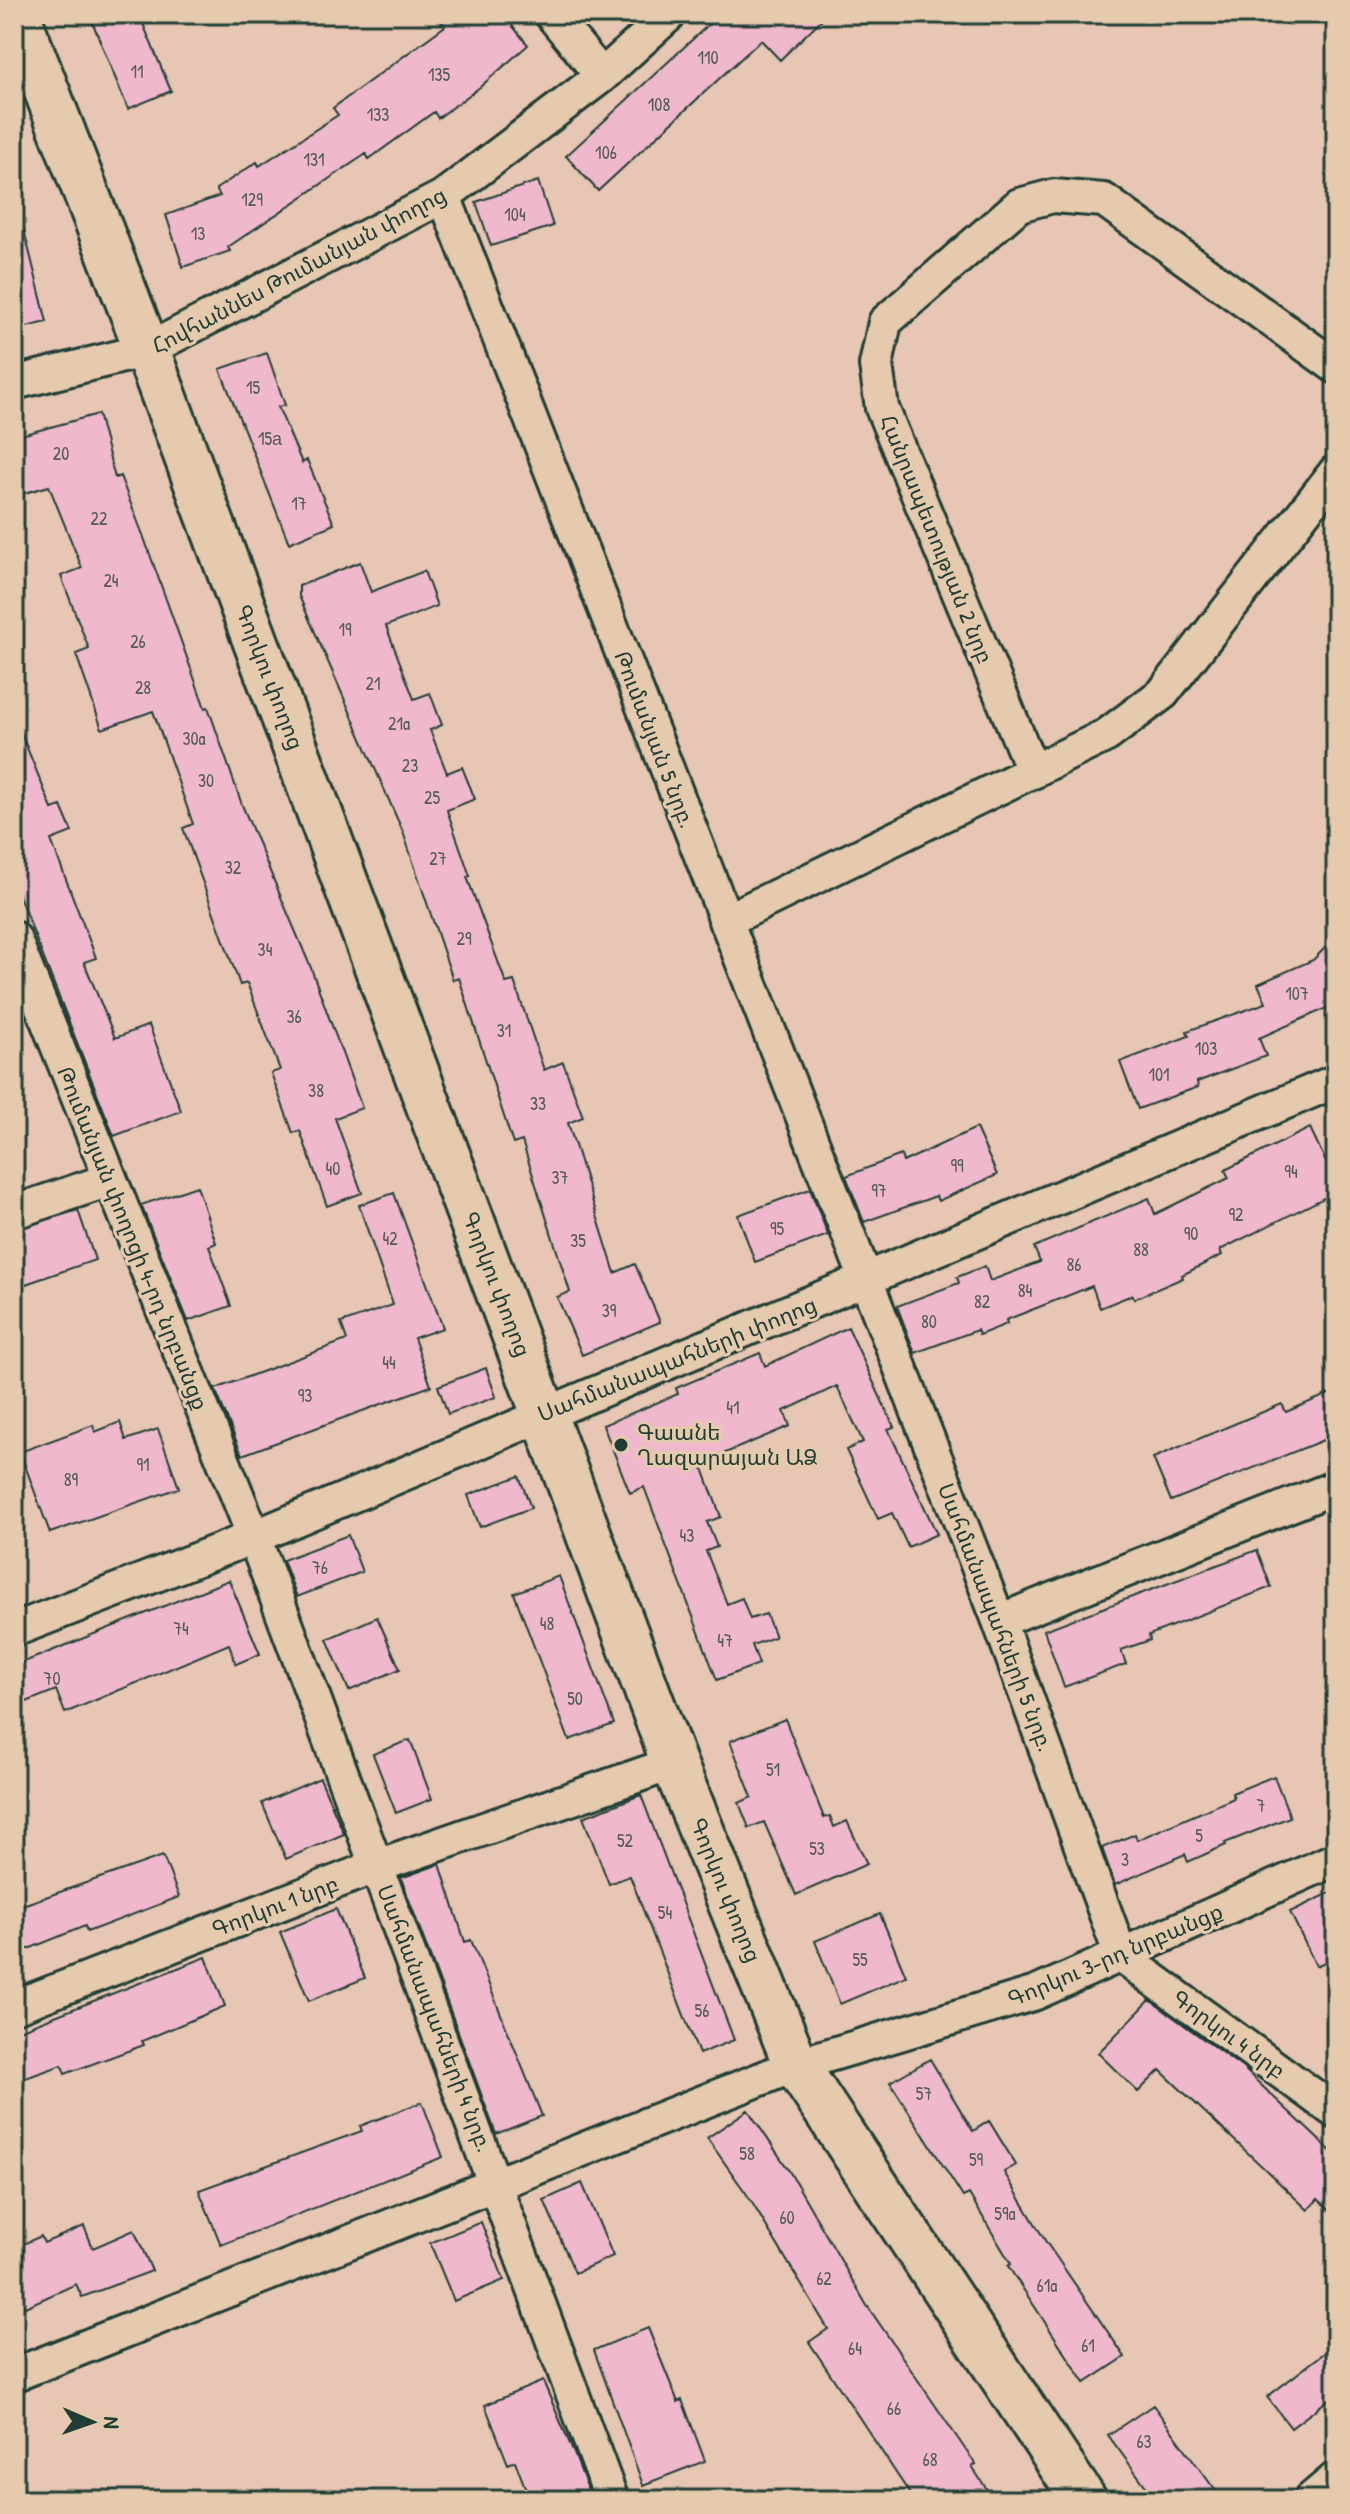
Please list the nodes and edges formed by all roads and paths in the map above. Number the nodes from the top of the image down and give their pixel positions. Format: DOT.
graph roads {
  1 [pos="17,14"];
  2 [pos="551,14"];
  3 [pos="670,14"];
  4 [pos="602,76"];
  5 [pos="444,196"];
  6 [pos="147,350"];
  7 [pos="1336,367"];
  8 [pos="14,383"];
  9 [pos="1336,471"];
  10 [pos="1033,772"];
  11 [pos="725,921"];
  12 [pos="14,938"];
  13 [pos="1336,1081"];
  14 [pos="109,1180"];
  15 [pos="14,1212"];
  16 [pos="868,1280"];
  17 [pos="545,1413"];
  18 [pos="1336,1487"];
  19 [pos="254,1537"];
  20 [pos="999,1621"];
  21 [pos="14,1630"];
  22 [pos="674,1763"];
  23 [pos="1336,1859"];
  24 [pos="377,1866"];
  25 [pos="1121,1956"];
  26 [pos="14,2007"];
  27 [pos="796,2065"];
  28 [pos="1336,2112"];
  29 [pos="498,2185"];
  30 [pos="14,2375"];
  31 [pos="1336,2478"];
  32 [pos="612,2500"];
  33 [pos="1084,2500"];
  34 [pos="1310,2500"];
  1 -- 6 [label="street, Գորկու փողոց"];
  2 -- 4 [label="street"];
  3 -- 4 [label="street, Հովհաննես Թումանյան փողոց"];
  4 -- 5 [label="street, Հովհաննես Թումանյան փողոց"];
  5 -- 6 [label="street, Հովհաննես Թումանյան փողոց"];
  5 -- 11 [label="street, Թումանյան 5 նրբ."];
  6 -- 8 [label="street, Հովհաննես Թումանյան փողոց"];
  6 -- 17 [label="street, Գորկու փողոց"];
  7 -- 10 [label="street, Հանրապետության 2 նրբ"];
  9 -- 10 [label="street"];
  10 -- 11 [label="street"];
  11 -- 16 [label="street, Թումանյան 5 նրբ."];
  12 -- 14 [label="street, Թումանյան փողոցի 4-րդ նրբանցք"];
  13 -- 16 [label="street, Սահմանապահների փողոց"];
  14 -- 15 [label="street"];
  14 -- 19 [label="street, Թումանյան փողոցի 4-րդ նրբանցք"];
  16 -- 17 [label="street, Սահմանապահների փողոց"];
  16 -- 20 [label="street, Սահմանապահների 5 նրբ."];
  17 -- 19 [label="street, Սահմանապահների փողոց"];
  17 -- 22 [label="street, Գորկու փողոց"];
  18 -- 20 [label="street"];
  19 -- 21 [label="street, Սահմանապահների փողոց"];
  19 -- 24 [label="street, Սահմանապահների 4 նրբ."];
  20 -- 25 [label="street, Սահմանապահների 5 նրբ."];
  22 -- 24 [label="street, Գորկու 1 նրբ"];
  22 -- 27 [label="street, Գորկու փողոց"];
  23 -- 25 [label="street, Գորկու 3-րդ նրբանցք"];
  24 -- 26 [label="street, Գորկու 1 նրբ"];
  24 -- 29 [label="street, Սահմանապահների 4 նրբ."];
  25 -- 27 [label="street, Գորկու 3-րդ նրբանցք"];
  25 -- 28 [label="street, Գորկու 4 նրբ"];
  27 -- 29 [label="street, Գորկու 3-րդ նրբանցք"];
  27 -- 33 [label="street, Գորկու փողոց"];
  29 -- 30 [label="street, Գորկու 3-րդ նրբանցք"];
  29 -- 32 [label="street, Սահմանապահների 4 նրբ."];
  31 -- 34 [label="street"];
}
